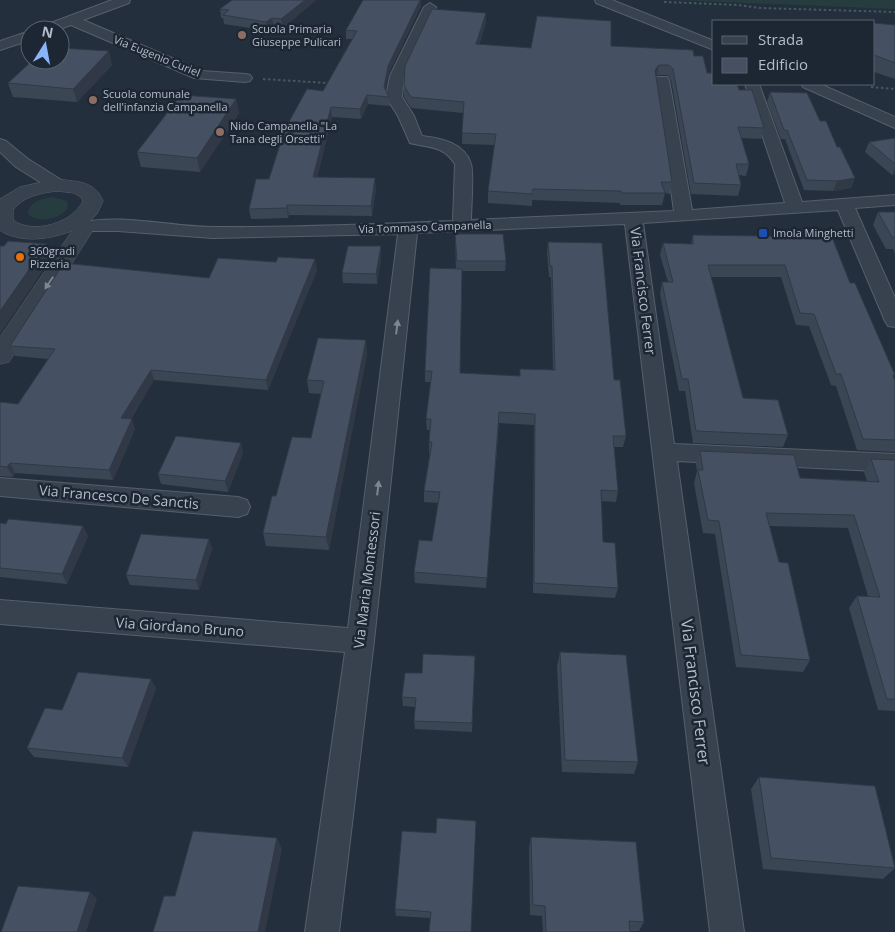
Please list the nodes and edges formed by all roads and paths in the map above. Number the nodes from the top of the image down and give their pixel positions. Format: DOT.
graph roads {
  1 [pos="124,0"];
  2 [pos="601,0"];
  3 [pos="664,2"];
  4 [pos="430,7"];
  5 [pos="895,12"];
  6 [pos="72,20"];
  7 [pos="20,39"];
  8 [pos="712,45"];
  9 [pos="0,46"];
  10 [pos="245,78"];
  11 [pos="260,79"];
  12 [pos="662,80"];
  13 [pos="327,83"];
  14 [pos="752,85"];
  15 [pos="810,85"];
  16 [pos="868,87"];
  17 [pos="895,89"];
  18 [pos="895,123"];
  19 [pos="0,144"];
  20 [pos="22,162"];
  21 [pos="57,185"];
  22 [pos="895,200"];
  23 [pos="93,203"];
  24 [pos="7,205"];
  25 [pos="845,205"];
  26 [pos="795,208"];
  27 [pos="684,216"];
  28 [pos="633,219"];
  29 [pos="462,226"];
  30 [pos="85,227"];
  31 [pos="408,228"];
  32 [pos="166,230"];
  33 [pos="51,231"];
  34 [pos="0,235"];
  35 [pos="895,321"];
  36 [pos="0,356"];
  37 [pos="664,452"];
  38 [pos="895,463"];
  39 [pos="0,487"];
  40 [pos="238,507"];
  41 [pos="0,612"];
  42 [pos="360,641"];
  43 [pos="322,932"];
  44 [pos="727,932"];
  1 -- 6 [label="street"];
  2 -- 8 [label="street"];
  3 -- 5 [label="path"];
  4 -- 29 [label="street"];
  6 -- 10 [label="street, Via Eugenio Curiel"];
  7 -- 9 [label="street"];
  11 -- 13 [label="path"];
  12 -- 27 [label="street"];
  14 -- 26 [label="street"];
  15 -- 18 [label="street"];
  16 -- 17 [label="path"];
  19 -- 20 [label="street"];
  20 -- 21 [label="street"];
  20 -- 24 [label="street"];
  21 -- 23 [label="street"];
  21 -- 24 [label="street"];
  22 -- 25 [label="street, Via Tommaso Campanella"];
  23 -- 32 [label="street, Via Tommaso Campanella"];
  23 -- 33 [label="street"];
  24 -- 33 [label="street"];
  25 -- 26 [label="street, Via Tommaso Campanella"];
  25 -- 35 [label="street"];
  26 -- 27 [label="street, Via Tommaso Campanella"];
  27 -- 28 [label="street, Via Tommaso Campanella"];
  28 -- 29 [label="street, Via Tommaso Campanella"];
  28 -- 37 [label="street, Via Francisco Ferrer"];
  29 -- 31 [label="street, Via Tommaso Campanella"];
  30 -- 32 [label="street, Via Tommaso Campanella"];
  30 -- 33 [label="street, Via Tommaso Campanella"];
  30 -- 36 [label="street, one-way"];
  31 -- 32 [label="street, Via Tommaso Campanella"];
  42 -- 31 [label="street, Via Maria Montessori, one-way"];
  33 -- 34 [label="street, Via Tommaso Campanella"];
  37 -- 38 [label="street"];
  37 -- 44 [label="street, Via Francisco Ferrer"];
  39 -- 40 [label="street, Via Francesco De Sanctis"];
  41 -- 42 [label="street, Via Giordano Bruno"];
  42 -- 43 [label="street, Via Maria Montessori"];
}
